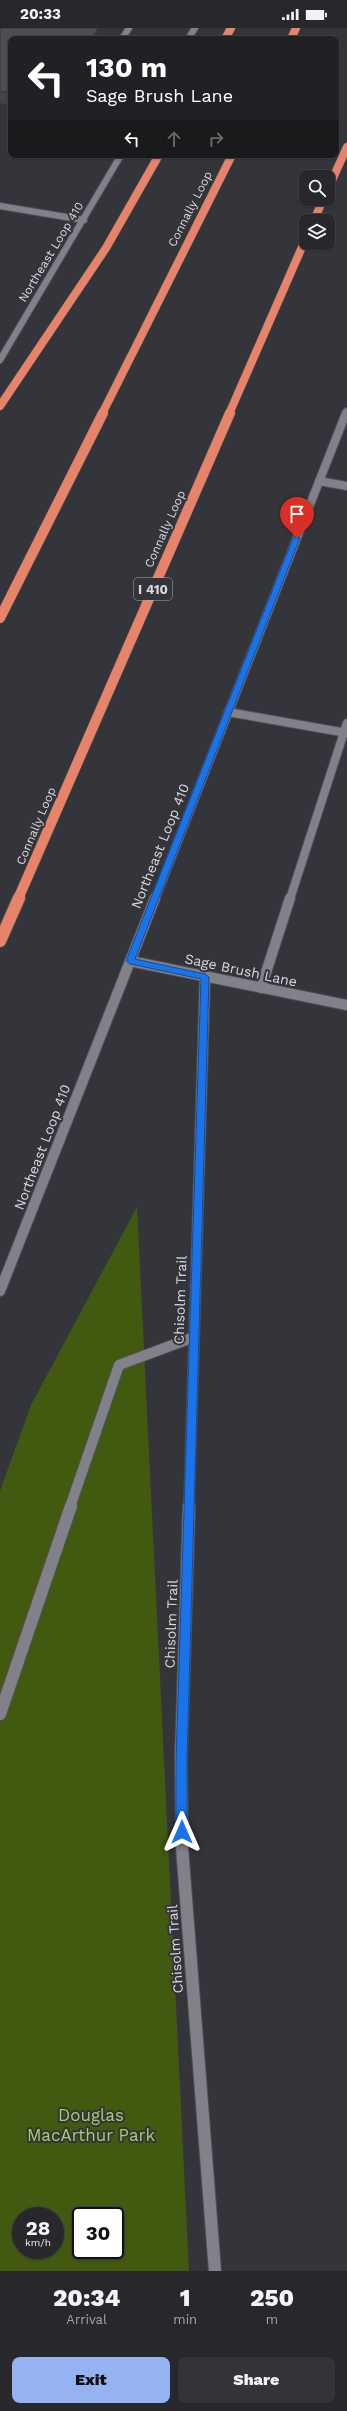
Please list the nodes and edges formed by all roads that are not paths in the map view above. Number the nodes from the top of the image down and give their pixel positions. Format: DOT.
graph roads {
  1 [pos="347,147"];
  2 [pos="119,158"];
  3 [pos="157,158"];
  4 [pos="230,158"];
  5 [pos="335,174"];
  6 [pos="0,206"];
  7 [pos="84,220"];
  8 [pos="301,250"];
  9 [pos="0,360"];
  10 [pos="0,406"];
  11 [pos="347,411"];
  12 [pos="319,481"];
  13 [pos="347,486"];
  14 [pos="0,618"];
  15 [pos="228,712"];
  16 [pos="347,723"];
  17 [pos="346,733"];
  18 [pos="0,941"];
  19 [pos="130,961"];
  20 [pos="205,977"];
  21 [pos="261,988"];
  22 [pos="347,1005"];
  23 [pos="0,1291"];
  24 [pos="194,1337"];
  25 [pos="0,1714"];
  26 [pos="215,2271"];
  1 -- 5 [label="highway"];
  2 -- 7 [label="main road, Northeast Loop 410"];
  3 -- 10 [label="highway"];
  4 -- 14 [label="highway, Connally Loop"];
  6 -- 7 [label="main road"];
  7 -- 9 [label="main road, Northeast Loop 410"];
  8 -- 18 [label="highway, Connally Loop / I 410"];
  11 -- 12 [label="main road, Northeast Loop 410"];
  12 -- 13 [label="main road"];
  12 -- 15 [label="main road, Northeast Loop 410"];
  15 -- 17 [label="main road"];
  15 -- 19 [label="main road, Northeast Loop 410"];
  16 -- 17 [label="main road"];
  17 -- 21 [label="main road"];
  19 -- 20 [label="main road, Sage Brush Lane"];
  19 -- 23 [label="main road, Northeast Loop 410"];
  20 -- 21 [label="main road, Sage Brush Lane"];
  20 -- 24 [label="main road, Chisolm Trail"];
  21 -- 22 [label="main road, Sage Brush Lane"];
  24 -- 25 [label="main road"];
  24 -- 26 [label="main road, Chisolm Trail"];
}
